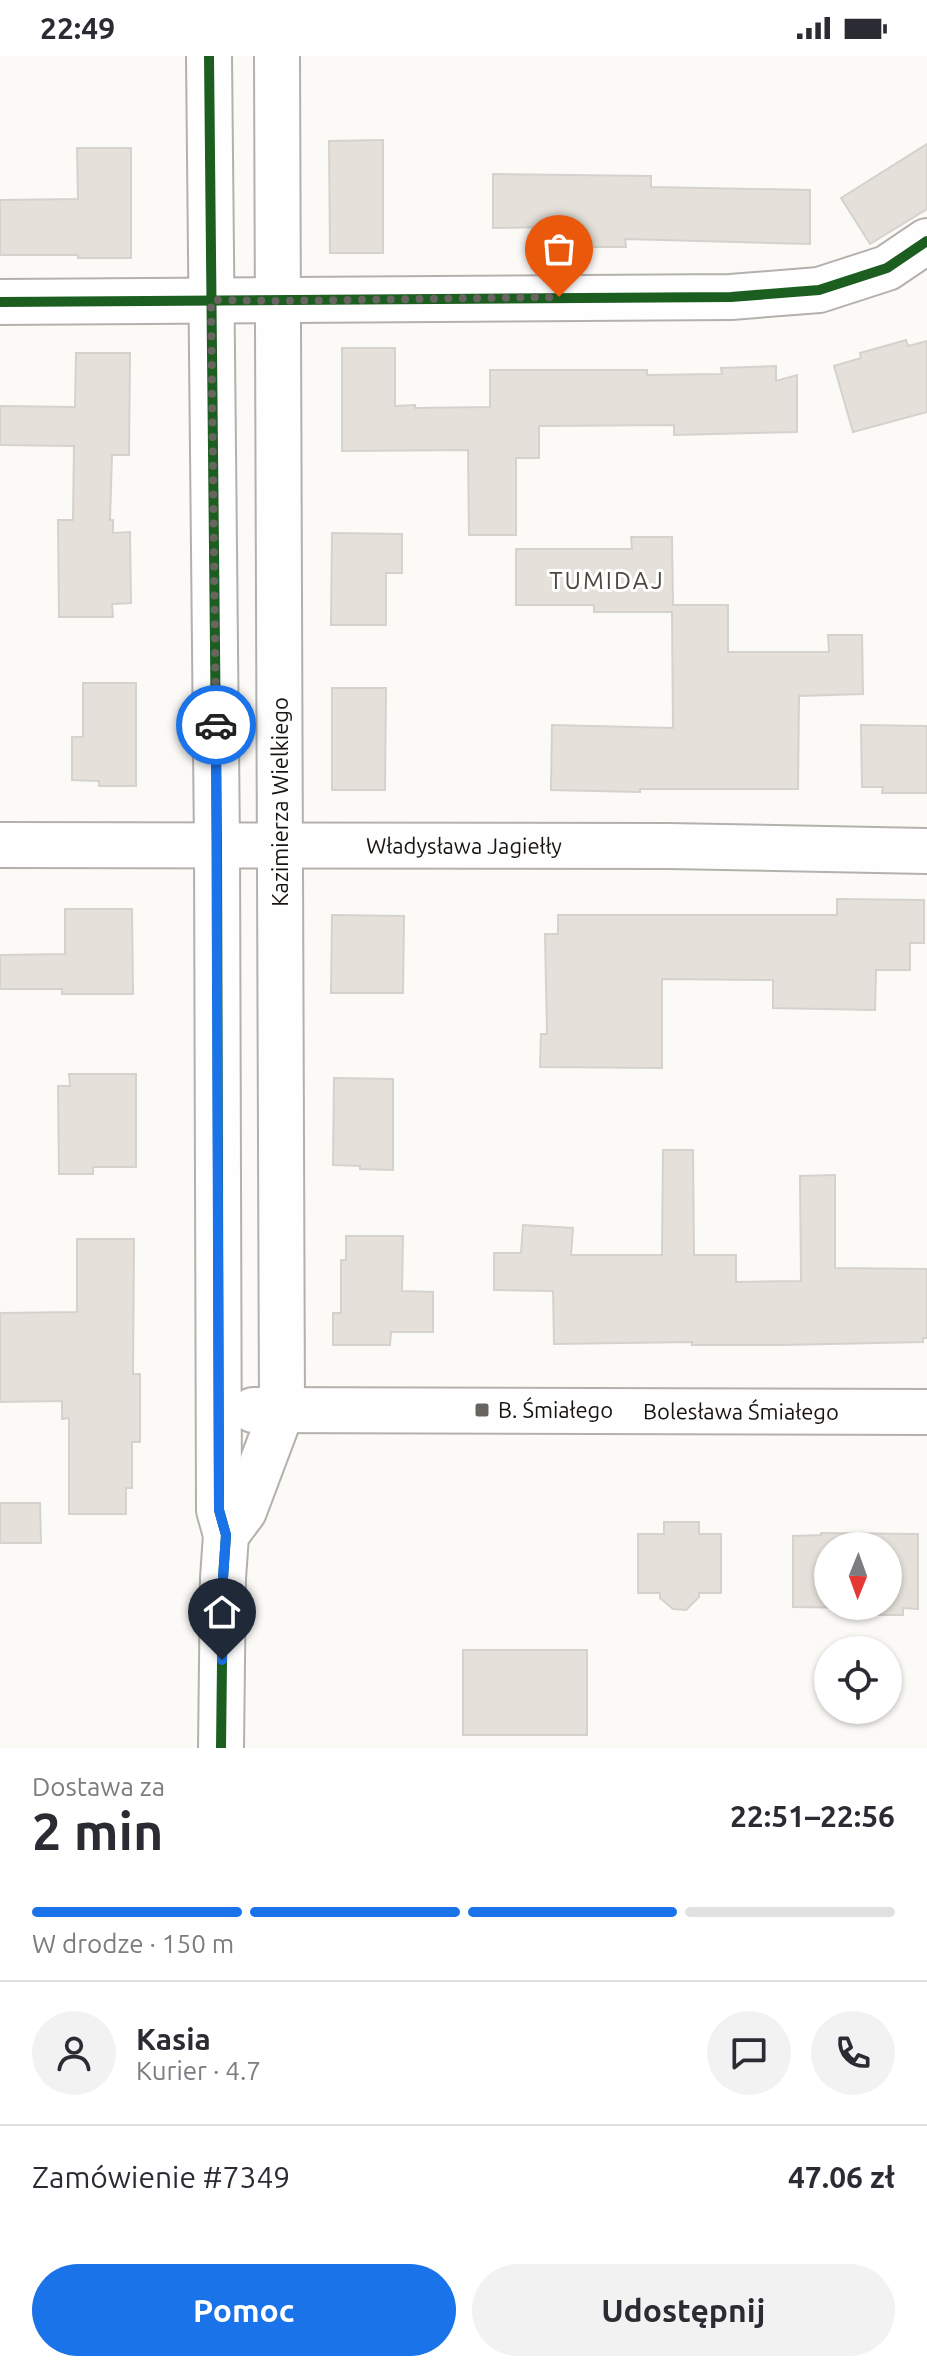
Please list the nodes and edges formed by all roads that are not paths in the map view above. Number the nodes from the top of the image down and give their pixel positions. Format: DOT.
graph roads {
  1 [pos="209,56"];
  2 [pos="277,56"];
  3 [pos="927,241"];
  4 [pos="211,300"];
  5 [pos="278,301"];
  6 [pos="0,302"];
  7 [pos="0,845"];
  8 [pos="217,845"];
  9 [pos="281,845"];
  10 [pos="927,851"];
  11 [pos="282,1410"];
  12 [pos="219,1411"];
  13 [pos="927,1412"];
  14 [pos="226,1535"];
  15 [pos="221,1748"];
  1 -- 4 [label="street, Kazimierza Wielkiego"];
  2 -- 5 [label="street, Kazimierza Wielkiego"];
  3 -- 5 [label="street"];
  4 -- 5 [label="street"];
  4 -- 6 [label="street"];
  4 -- 8 [label="street, Kazimierza Wielkiego"];
  5 -- 9 [label="street, Kazimierza Wielkiego"];
  7 -- 8 [label="street, Władysława Jagiełły"];
  8 -- 9 [label="street, Władysława Jagiełły"];
  8 -- 12 [label="street, Kazimierza Wielkiego"];
  9 -- 10 [label="street, Władysława Jagiełły"];
  9 -- 11 [label="street, Kazimierza Wielkiego"];
  11 -- 12 [label="street, Bolesława Śmiałego"];
  11 -- 13 [label="street, Bolesława Śmiałego"];
  11 -- 14 [label="street, Kazimierza Wielkiego"];
  12 -- 14 [label="street, Kazimierza Wielkiego"];
  14 -- 15 [label="street, Kazimierza Wielkiego"];
}
